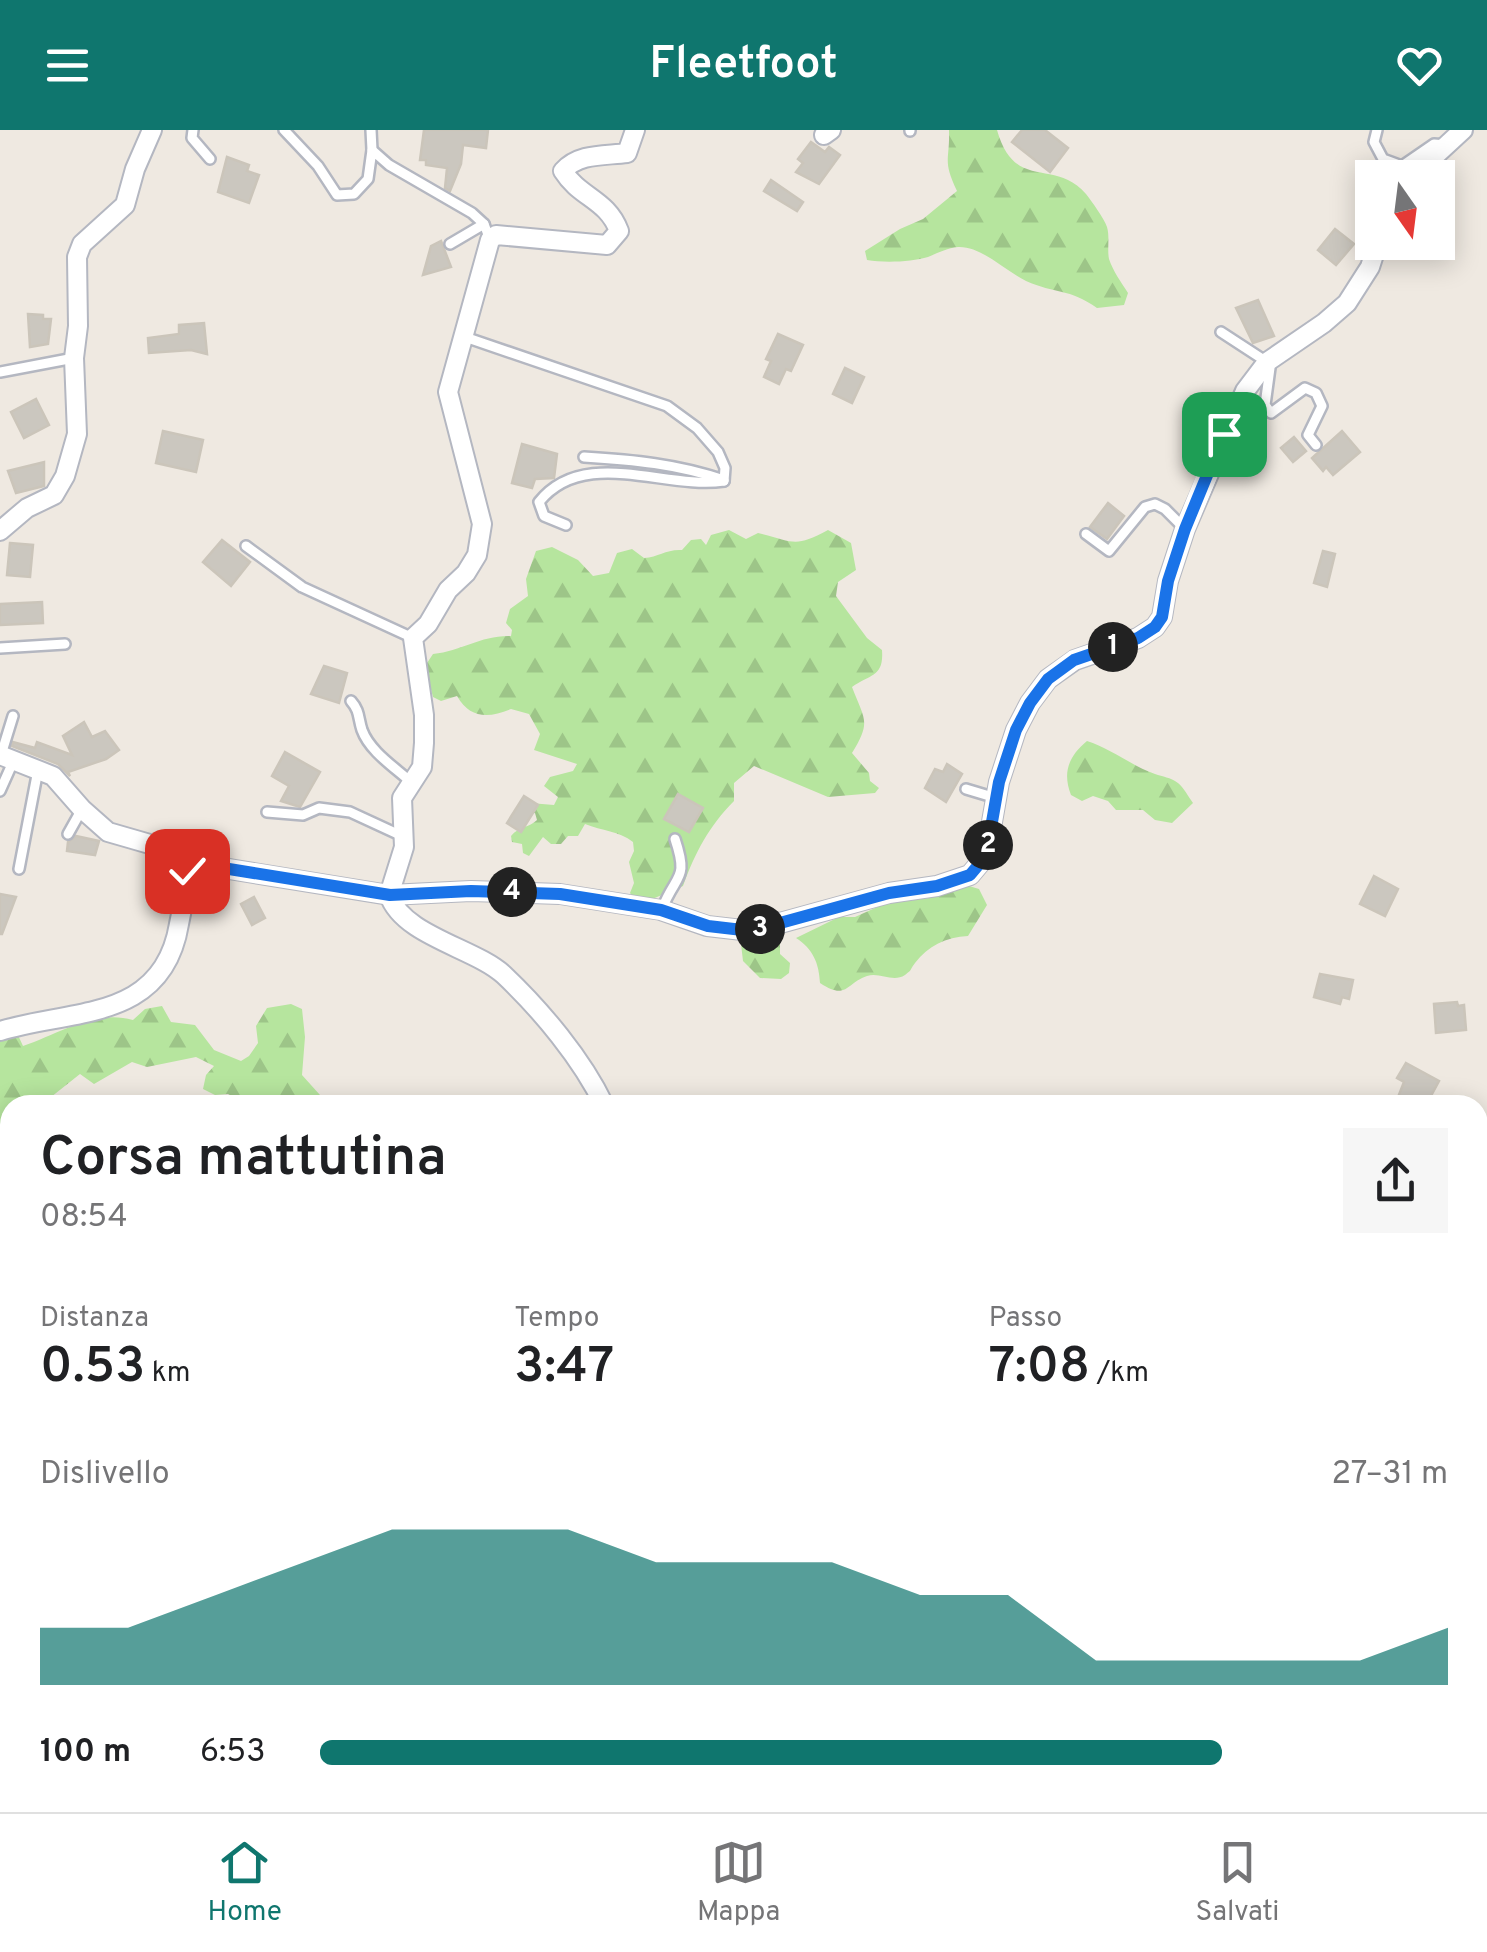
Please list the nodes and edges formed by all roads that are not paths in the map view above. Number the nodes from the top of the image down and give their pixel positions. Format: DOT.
graph roads {
  1 [pos="152,130"];
  2 [pos="193,130"];
  3 [pos="284,130"];
  4 [pos="371,130"];
  5 [pos="635,130"];
  6 [pos="1377,130"];
  7 [pos="1463,130"];
  8 [pos="1449,146"];
  9 [pos="372,150"];
  10 [pos="210,159"];
  11 [pos="1432,160"];
  12 [pos="487,232"];
  13 [pos="450,244"];
  14 [pos="1372,260"];
  15 [pos="1221,332"];
  16 [pos="462,336"];
  17 [pos="74,358"];
  18 [pos="1266,362"];
  19 [pos="0,372"];
  20 [pos="1316,446"];
  21 [pos="584,457"];
  22 [pos="724,481"];
  23 [pos="566,526"];
  24 [pos="1185,529"];
  25 [pos="0,532"];
  26 [pos="1086,534"];
  27 [pos="246,546"];
  28 [pos="413,638"];
  29 [pos="65,644"];
  30 [pos="0,648"];
  31 [pos="351,701"];
  32 [pos="13,716"];
  33 [pos="5,756"];
  34 [pos="38,770"];
  35 [pos="412,783"];
  36 [pos="966,789"];
  37 [pos="0,791"];
  38 [pos="996,798"];
  39 [pos="82,809"];
  40 [pos="266,812"];
  41 [pos="68,834"];
  42 [pos="404,837"];
  43 [pos="674,838"];
  44 [pos="186,862"];
  45 [pos="19,868"];
  46 [pos="390,895"];
  47 [pos="661,910"];
  48 [pos="0,1031"];
  49 [pos="598,1095"];
  1 -- 17 [label="street"];
  2 -- 10 [label="lane"];
  3 -- 9 [label="lane"];
  4 -- 9 [label="lane"];
  5 -- 12 [label="street"];
  6 -- 8 [label="lane"];
  7 -- 8 [label="street"];
  8 -- 11 [label="street"];
  9 -- 12 [label="lane"];
  12 -- 13 [label="lane"];
  12 -- 16 [label="street"];
  14 -- 18 [label="street"];
  15 -- 18 [label="lane"];
  16 -- 22 [label="lane"];
  16 -- 28 [label="street"];
  17 -- 19 [label="lane"];
  17 -- 25 [label="street"];
  18 -- 20 [label="lane"];
  18 -- 24 [label="street"];
  21 -- 22 [label="lane"];
  22 -- 23 [label="lane"];
  24 -- 26 [label="lane"];
  24 -- 38 [label="street"];
  27 -- 28 [label="lane"];
  28 -- 35 [label="street"];
  29 -- 30 [label="lane"];
  31 -- 35 [label="lane"];
  32 -- 33 [label="lane"];
  33 -- 34 [label="street"];
  33 -- 37 [label="lane"];
  34 -- 39 [label="street"];
  34 -- 45 [label="lane"];
  35 -- 42 [label="street"];
  36 -- 38 [label="lane"];
  38 -- 47 [label="street"];
  39 -- 41 [label="lane"];
  39 -- 44 [label="street"];
  40 -- 42 [label="lane"];
  42 -- 46 [label="street"];
  43 -- 47 [label="lane"];
  44 -- 46 [label="street"];
  44 -- 48 [label="street"];
  46 -- 47 [label="street"];
  46 -- 49 [label="street"];
}
